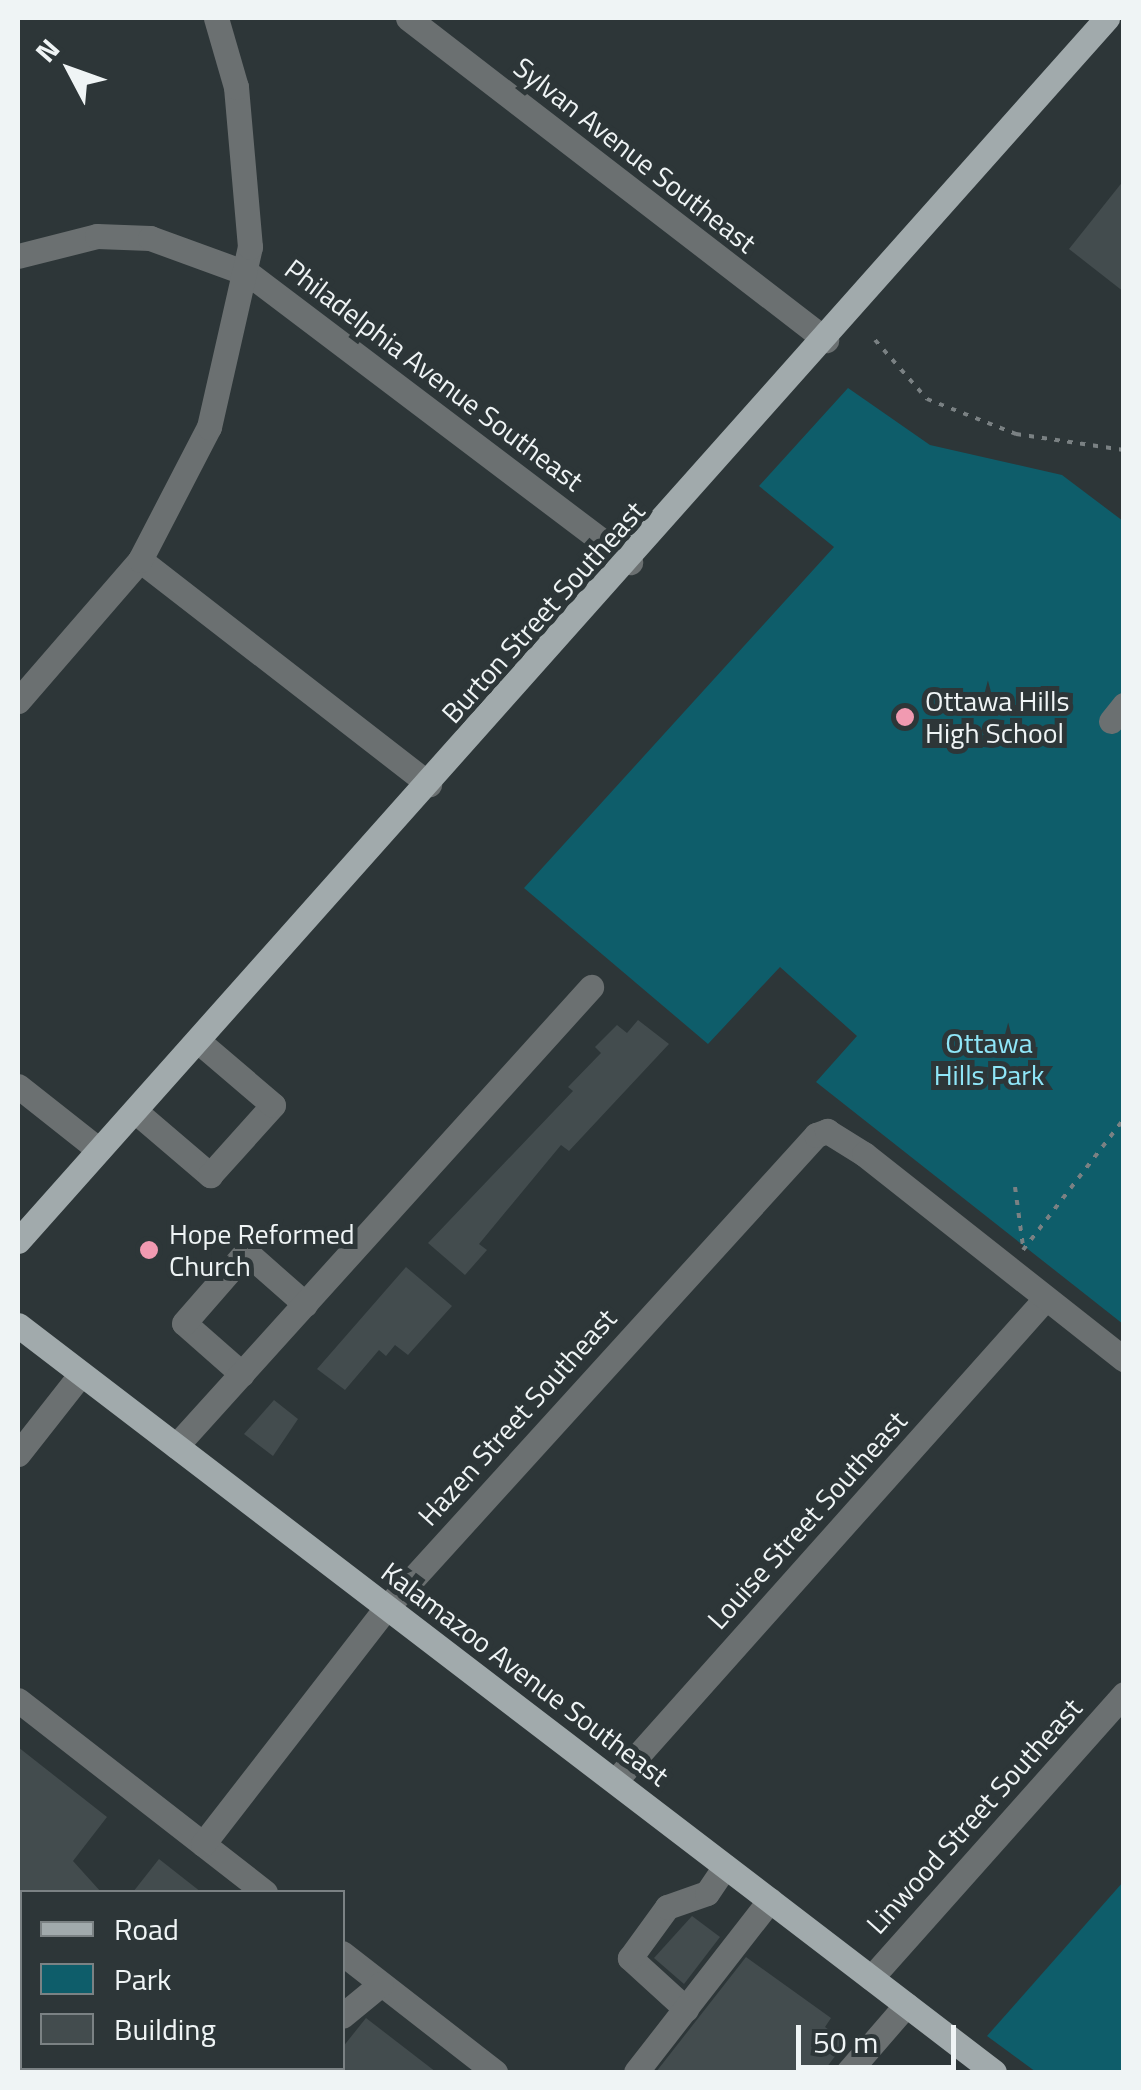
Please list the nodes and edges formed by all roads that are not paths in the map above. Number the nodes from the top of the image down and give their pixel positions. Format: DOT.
graph roads {
  1 [pos="216,18"];
  2 [pos="408,18"];
  3 [pos="1107,18"];
  4 [pos="18,256"];
  5 [pos="248,274"];
  6 [pos="826,340"];
  7 [pos="140,560"];
  8 [pos="630,562"];
  9 [pos="18,701"];
  10 [pos="428,784"];
  11 [pos="591,987"];
  12 [pos="198,1040"];
  13 [pos="19,1091"];
  14 [pos="135,1111"];
  15 [pos="100,1150"];
  16 [pos="18,1241"];
  17 [pos="1045,1299"];
  18 [pos="304,1304"];
  19 [pos="18,1325"];
  20 [pos="1124,1359"];
  21 [pos="82,1374"];
  22 [pos="242,1374"];
  23 [pos="176,1446"];
  24 [pos="18,1454"];
  25 [pos="387,1607"];
  26 [pos="1124,1694"];
  27 [pos="18,1700"];
  28 [pos="615,1781"];
  29 [pos="203,1844"];
  30 [pos="725,1866"];
  31 [pos="262,1890"];
  32 [pos="770,1900"];
  33 [pos="345,1955"];
  34 [pos="872,1978"];
  35 [pos="381,1984"];
  36 [pos="906,2005"];
  37 [pos="686,2009"];
  38 [pos="345,2014"];
  39 [pos="980,2068"];
  40 [pos="495,2072"];
  41 [pos="636,2072"];
  42 [pos="848,2072"];
  1 -- 5 [label="street"];
  2 -- 6 [label="street, Sylvan Avenue Southeast"];
  3 -- 6 [label="main road, Burton Street Southeast"];
  4 -- 5 [label="street, Philadelphia Avenue Southeast"];
  5 -- 7 [label="street"];
  5 -- 8 [label="street, Philadelphia Avenue Southeast"];
  6 -- 8 [label="main road, Burton Street Southeast"];
  7 -- 9 [label="street"];
  7 -- 10 [label="street"];
  8 -- 10 [label="main road, Burton Street Southeast"];
  10 -- 12 [label="main road, Burton Street Southeast"];
  11 -- 18 [label="street"];
  12 -- 14 [label="main road, Burton Street Southeast"];
  12 -- 14 [label="street"];
  13 -- 15 [label="street"];
  14 -- 15 [label="main road, Burton Street Southeast"];
  15 -- 16 [label="main road, Burton Street Southeast"];
  17 -- 20 [label="street"];
  17 -- 25 [label="street, Hazen Street Southeast"];
  17 -- 28 [label="street, Louise Street Southeast"];
  18 -- 22 [label="street"];
  18 -- 22 [label="street"];
  19 -- 21 [label="main road, Kalamazoo Avenue Southeast"];
  21 -- 23 [label="main road, Kalamazoo Avenue Southeast"];
  21 -- 24 [label="street"];
  22 -- 23 [label="street"];
  23 -- 25 [label="main road, Kalamazoo Avenue Southeast"];
  25 -- 28 [label="main road, Kalamazoo Avenue Southeast"];
  25 -- 29 [label="street, Hazen Street Southeast"];
  26 -- 34 [label="street, Linwood Street Southeast"];
  27 -- 29 [label="street"];
  28 -- 30 [label="main road, Kalamazoo Avenue Southeast"];
  29 -- 31 [label="street"];
  30 -- 32 [label="main road, Kalamazoo Avenue Southeast"];
  30 -- 37 [label="street"];
  32 -- 34 [label="main road, Kalamazoo Avenue Southeast"];
  32 -- 37 [label="street"];
  33 -- 35 [label="street"];
  34 -- 36 [label="main road, Kalamazoo Avenue Southeast"];
  35 -- 38 [label="street"];
  35 -- 40 [label="street"];
  36 -- 39 [label="main road, Kalamazoo Avenue Southeast"];
  36 -- 42 [label="street"];
  37 -- 41 [label="street"];
}
